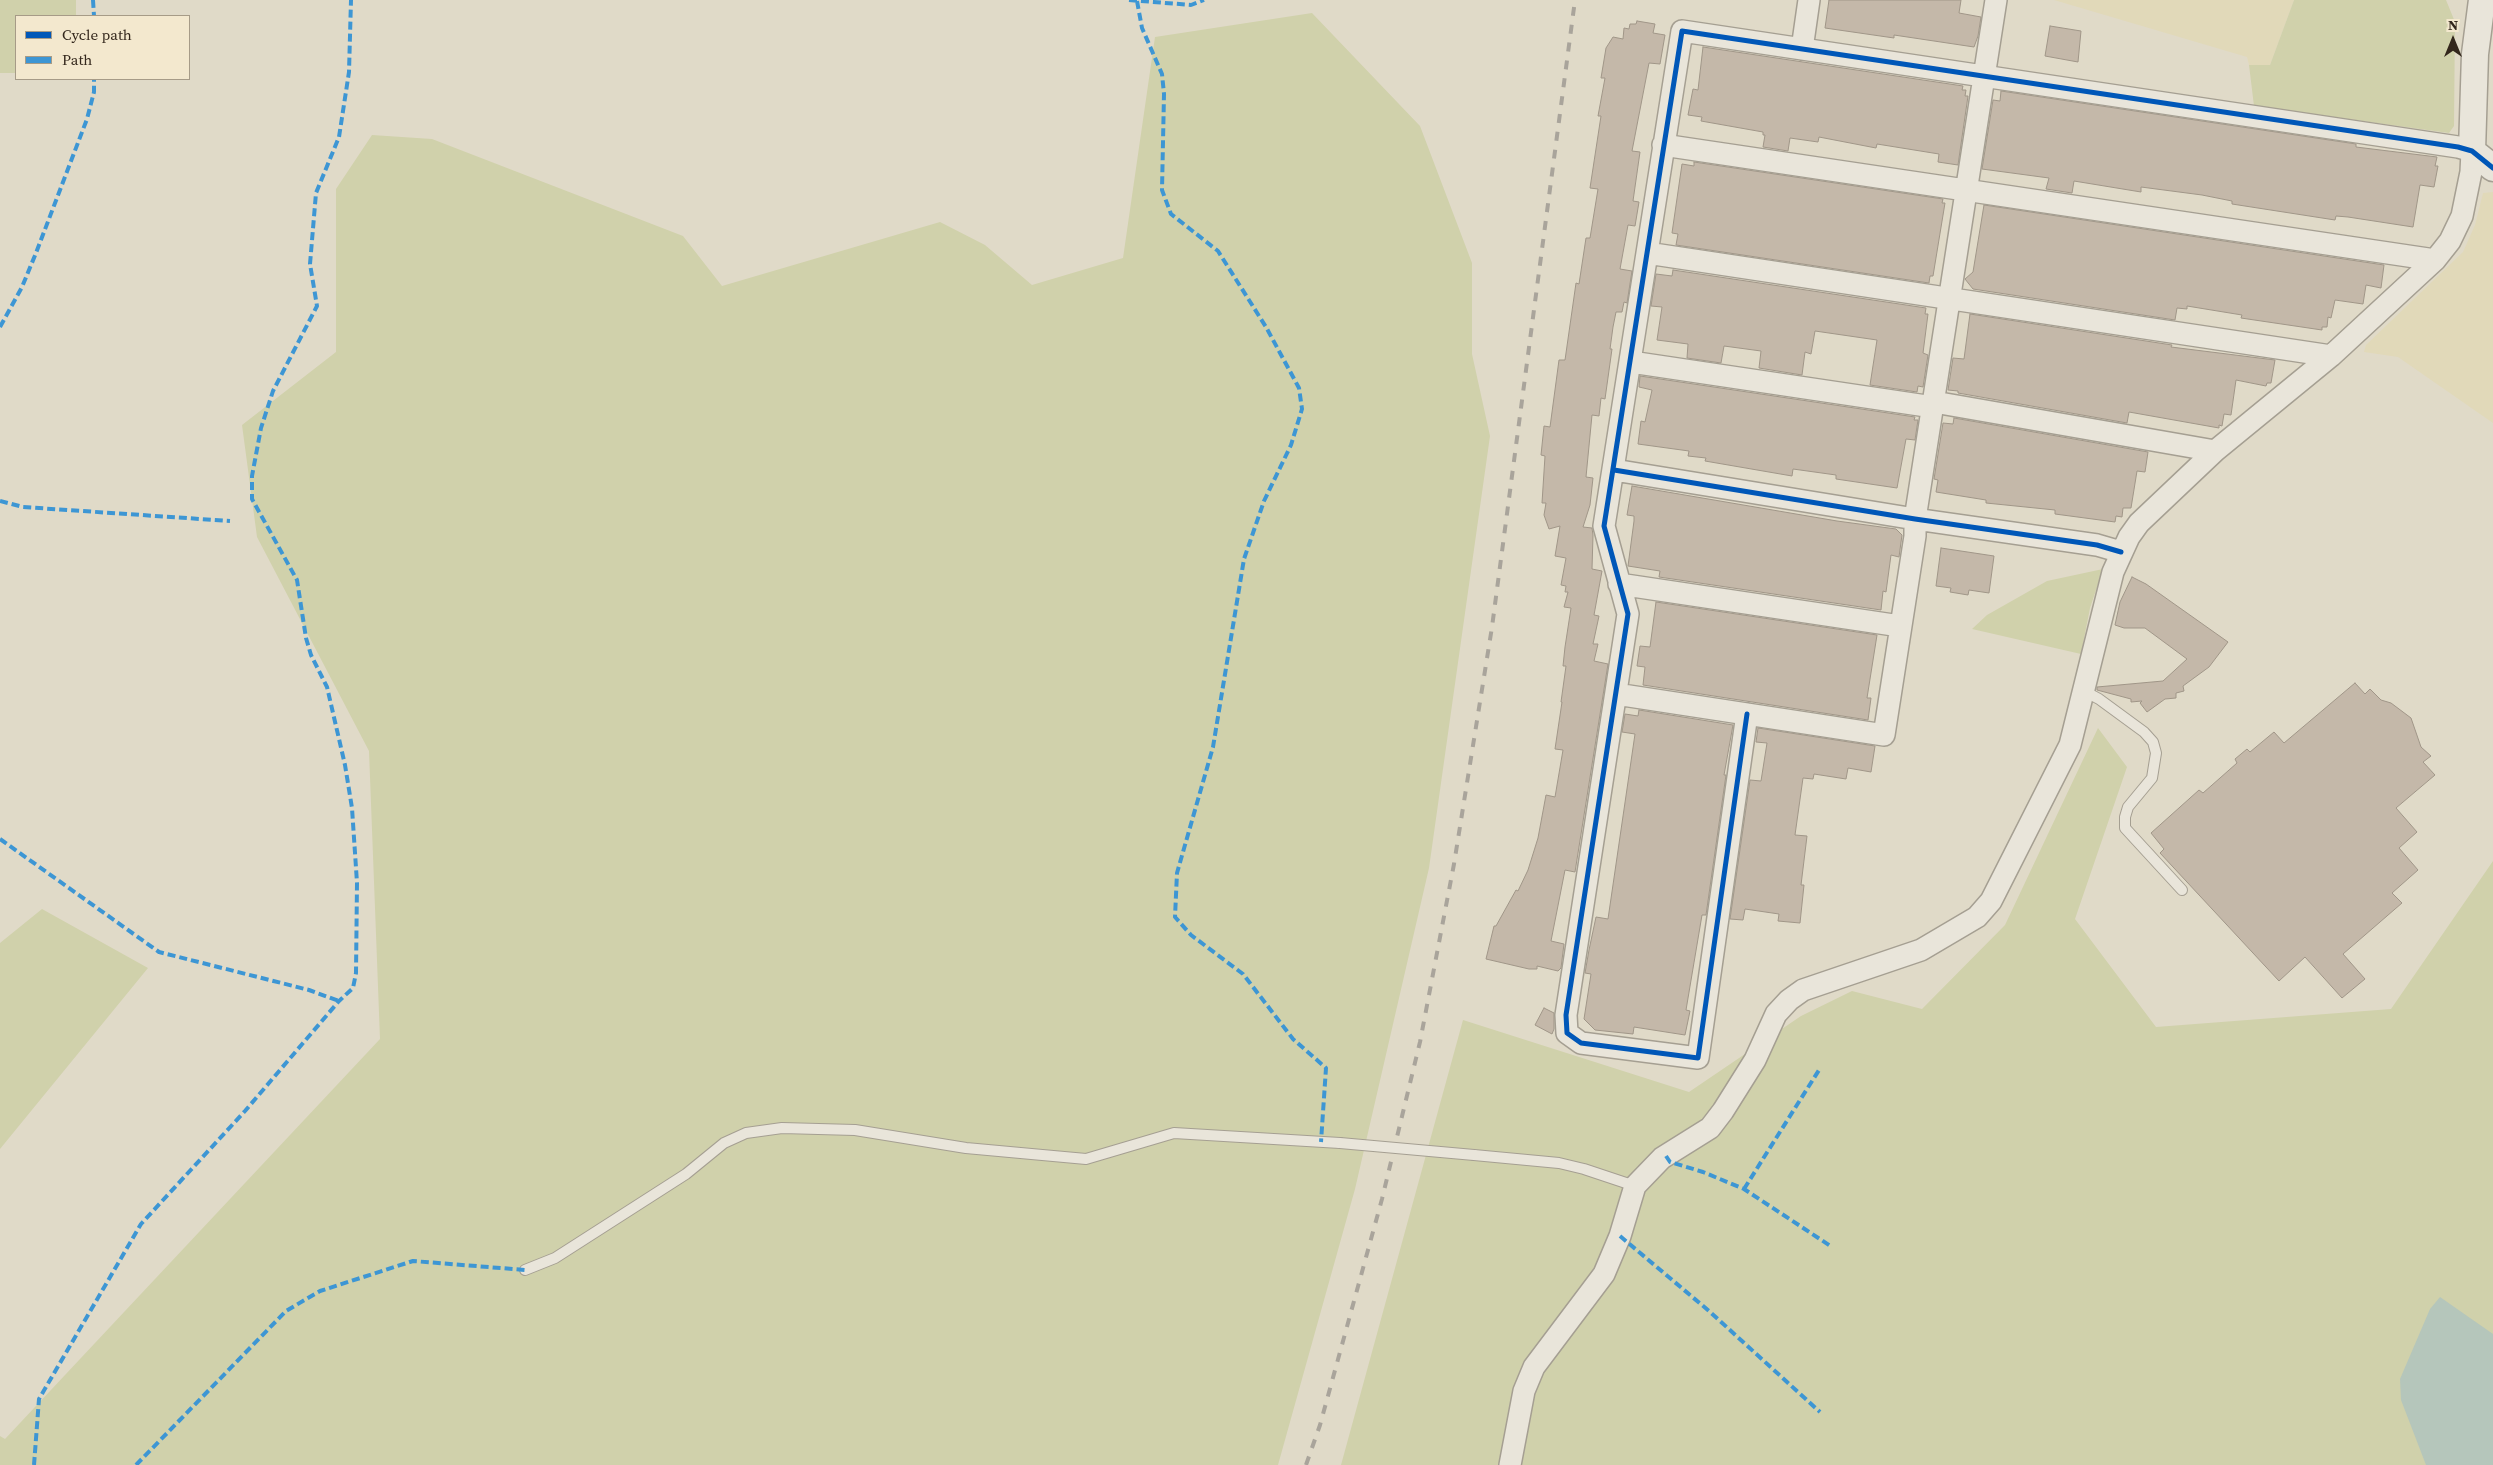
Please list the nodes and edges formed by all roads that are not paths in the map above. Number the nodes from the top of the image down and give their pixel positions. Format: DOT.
graph roads {
  1 [pos="1809,0"];
  2 [pos="1996,0"];
  3 [pos="2482,0"];
  4 [pos="1802,49"];
  5 [pos="1985,76"];
  6 [pos="1663,145"];
  7 [pos="2472,151"];
  8 [pos="2493,168"];
  9 [pos="1966,189"];
  10 [pos="1647,253"];
  11 [pos="2435,260"];
  12 [pos="1949,299"];
  13 [pos="2331,356"];
  14 [pos="1631,362"];
  15 [pos="1933,404"];
  16 [pos="2215,451"];
  17 [pos="1614,470"];
  18 [pos="1915,519"];
  19 [pos="2121,552"];
  20 [pos="1619,584"];
  21 [pos="1900,626"];
  22 [pos="2084,691"];
  23 [pos="1616,694"];
  24 [pos="1747,714"];
  25 [pos="2182,890"];
  26 [pos="1635,1186"];
  27 [pos="525,1270"];
  28 [pos="1510,1465"];
  1 -- 4 [label="street"];
  2 -- 5 [label="street"];
  3 -- 7 [label="street"];
  4 -- 5 [label="street"];
  4 -- 6 [label="street"];
  5 -- 7 [label="street"];
  5 -- 9 [label="street"];
  6 -- 9 [label="street"];
  6 -- 10 [label="street"];
  7 -- 8 [label="street"];
  7 -- 11 [label="street"];
  9 -- 11 [label="street"];
  9 -- 12 [label="street"];
  10 -- 12 [label="street"];
  10 -- 14 [label="street"];
  11 -- 13 [label="street"];
  12 -- 13 [label="street"];
  12 -- 15 [label="street"];
  13 -- 16 [label="street"];
  14 -- 15 [label="street"];
  14 -- 17 [label="street"];
  15 -- 16 [label="street"];
  15 -- 18 [label="street"];
  16 -- 19 [label="street"];
  17 -- 18 [label="street"];
  17 -- 20 [label="street"];
  18 -- 19 [label="street"];
  18 -- 21 [label="street"];
  19 -- 22 [label="street"];
  20 -- 21 [label="street"];
  20 -- 23 [label="street"];
  21 -- 24 [label="street"];
  22 -- 25 [label="lane"];
  22 -- 26 [label="street"];
  23 -- 24 [label="street"];
  23 -- 24 [label="street"];
  26 -- 27 [label="lane, bridge"];
  26 -- 28 [label="street"];
}
